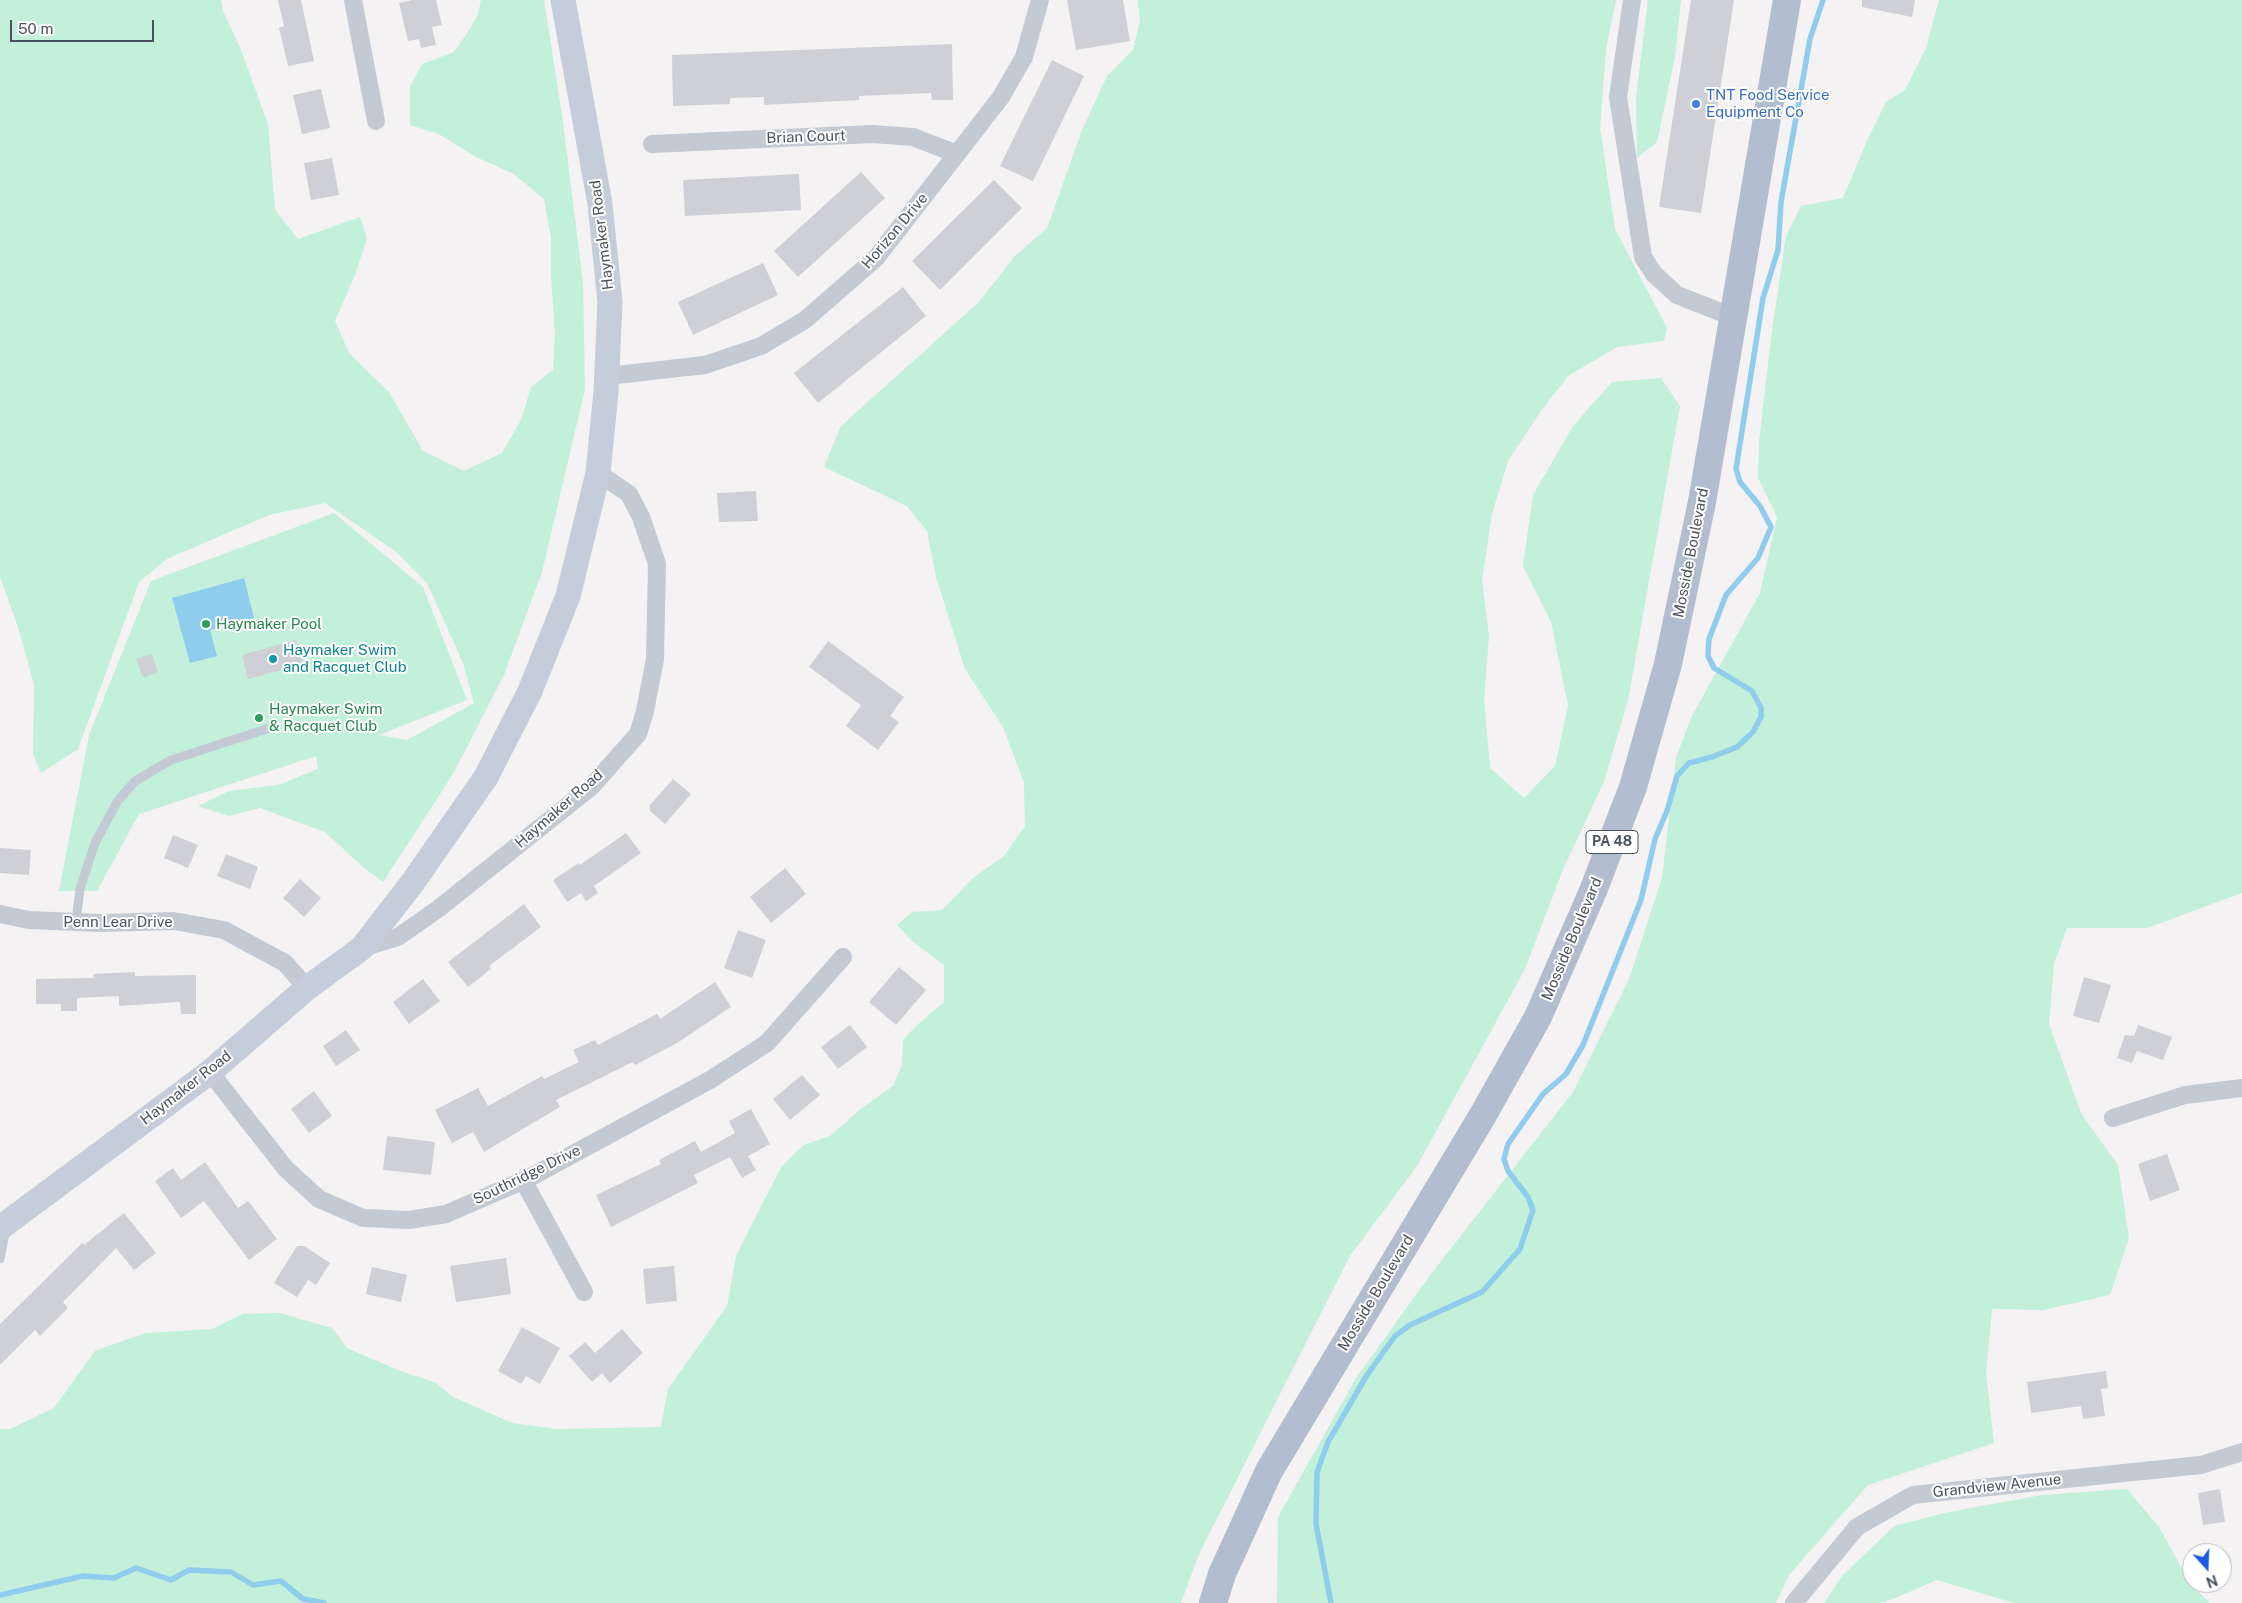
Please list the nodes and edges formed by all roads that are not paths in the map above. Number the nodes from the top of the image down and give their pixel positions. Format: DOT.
graph roads {
  1 [pos="353,0"];
  2 [pos="563,0"];
  3 [pos="1040,0"];
  4 [pos="1632,0"];
  5 [pos="1787,0"];
  6 [pos="376,121"];
  7 [pos="652,144"];
  8 [pos="957,154"];
  9 [pos="1733,316"];
  10 [pos="607,376"];
  11 [pos="598,472"];
  12 [pos="276,726"];
  13 [pos="0,914"];
  14 [pos="76,922"];
  15 [pos="362,948"];
  16 [pos="843,957"];
  17 [pos="307,988"];
  18 [pos="210,1072"];
  19 [pos="2242,1088"];
  20 [pos="2113,1118"];
  21 [pos="523,1180"];
  22 [pos="3,1225"];
  23 [pos="0,1258"];
  24 [pos="584,1292"];
  25 [pos="2242,1452"];
  26 [pos="1213,1603"];
  27 [pos="1794,1603"];
  1 -- 6 [label="street"];
  2 -- 10 [label="main road, Haymaker Road"];
  3 -- 8 [label="street, Horizon Drive"];
  4 -- 9 [label="street"];
  5 -- 9 [label="main road, Mosside Boulevard / PA 48"];
  7 -- 8 [label="street, Brian Court"];
  8 -- 10 [label="street, Horizon Drive"];
  9 -- 26 [label="main road, Mosside Boulevard / PA 48"];
  10 -- 11 [label="main road, Haymaker Road"];
  11 -- 15 [label="main road, Haymaker Road"];
  11 -- 15 [label="street, Haymaker Road"];
  12 -- 14 [label="lane"];
  13 -- 14 [label="street, Penn Lear Drive"];
  14 -- 17 [label="street, Penn Lear Drive"];
  15 -- 17 [label="main road, Haymaker Road"];
  16 -- 21 [label="street, Southridge Drive"];
  17 -- 18 [label="main road, Haymaker Road"];
  18 -- 21 [label="street, Southridge Drive"];
  18 -- 22 [label="main road, Haymaker Road"];
  19 -- 20 [label="street"];
  21 -- 24 [label="street"];
  22 -- 23 [label="lane, Haymaker Road"];
  25 -- 27 [label="street, Grandview Avenue"];
}
